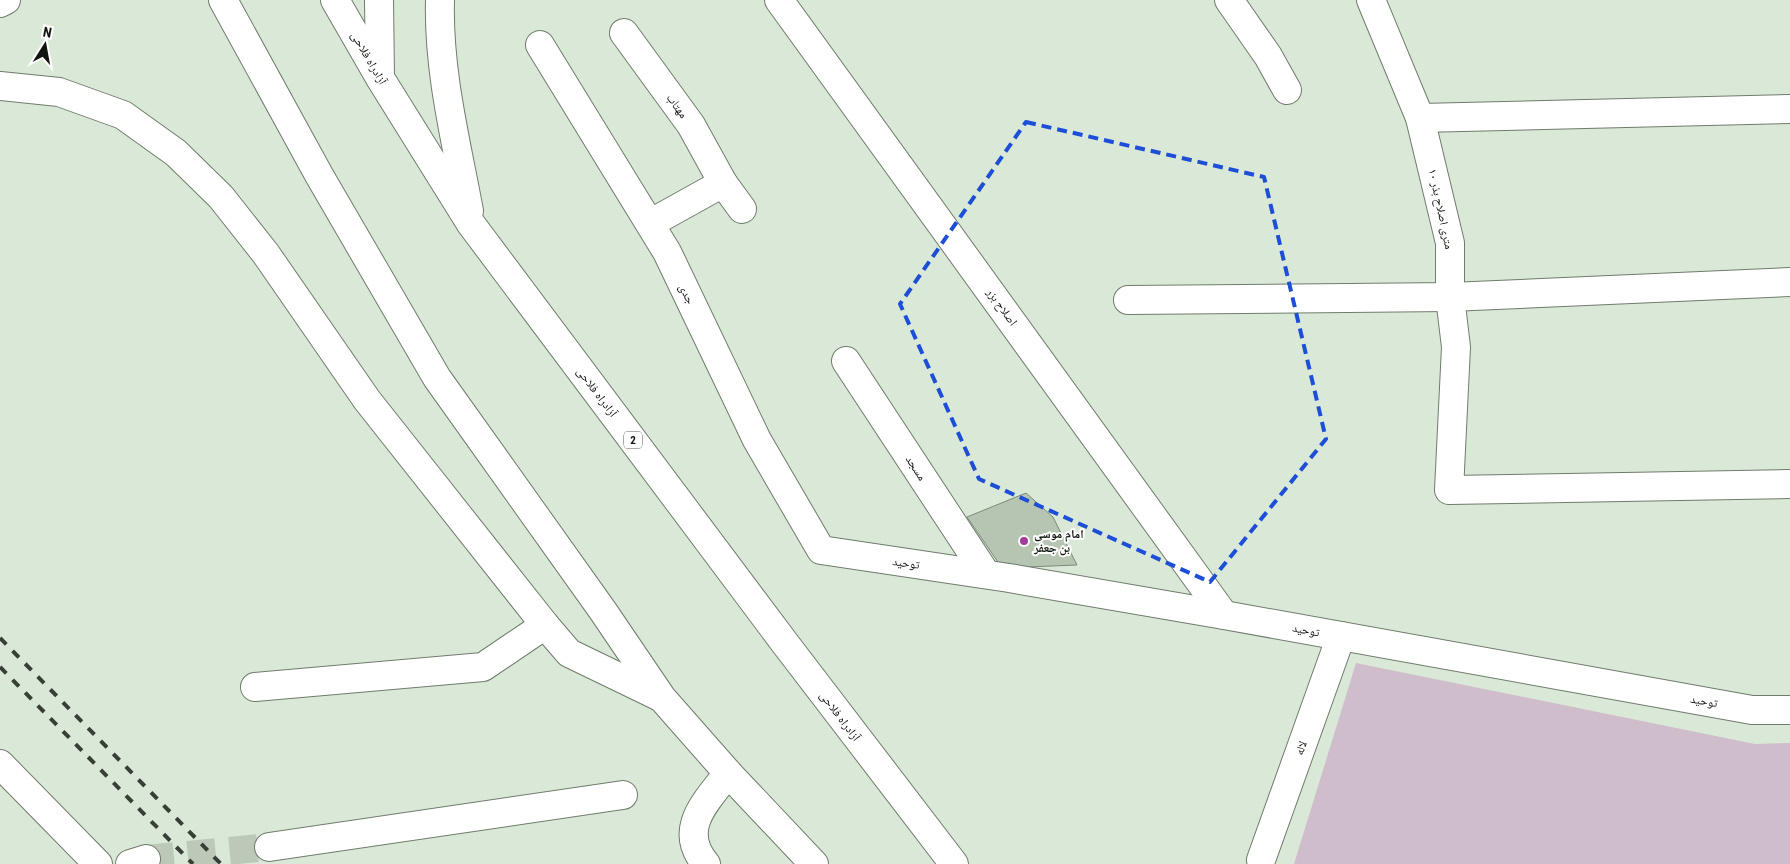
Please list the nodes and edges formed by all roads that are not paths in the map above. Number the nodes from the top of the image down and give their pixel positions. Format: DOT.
graph roads {
  1 [pos="6,0"];
  2 [pos="223,0"];
  3 [pos="335,0"];
  4 [pos="379,0"];
  5 [pos="440,0"];
  6 [pos="779,0"];
  7 [pos="1229,0"];
  8 [pos="1371,0"];
  9 [pos="0,3"];
  10 [pos="624,33"];
  11 [pos="540,45"];
  12 [pos="380,78"];
  13 [pos="0,86"];
  14 [pos="1287,90"];
  15 [pos="1790,108"];
  16 [pos="1420,118"];
  17 [pos="723,183"];
  18 [pos="742,209"];
  19 [pos="651,223"];
  20 [pos="471,224"];
  21 [pos="1790,282"];
  22 [pos="1450,297"];
  23 [pos="1128,300"];
  24 [pos="846,361"];
  25 [pos="1790,484"];
  26 [pos="821,550"];
  27 [pos="986,574"];
  28 [pos="1224,614"];
  29 [pos="545,625"];
  30 [pos="1342,636"];
  31 [pos="255,687"];
  32 [pos="662,698"];
  33 [pos="1790,710"];
  34 [pos="0,764"];
  35 [pos="728,773"];
  36 [pos="622,795"];
  37 [pos="269,847"];
  38 [pos="1261,860"];
  39 [pos="98,864"];
  40 [pos="706,864"];
  41 [pos="814,864"];
  42 [pos="954,864"];
  1 -- 9 [label="main road"];
  2 -- 32 [label="main road"];
  3 -- 12 [label="main road, آزادراه فلاحی / 2"];
  4 -- 12 [label="main road"];
  5 -- 20 [label="main road"];
  6 -- 28 [label="main road, اصلاح بزر"];
  7 -- 14 [label="main road"];
  8 -- 16 [label="main road, ۱۰ متری اصلاح بذر"];
  10 -- 17 [label="main road, مهتاب"];
  11 -- 19 [label="main road, جدی"];
  12 -- 20 [label="main road, آزادراه فلاحی / 2"];
  13 -- 29 [label="main road"];
  15 -- 16 [label="main road"];
  16 -- 22 [label="main road, ۱۰ متری اصلاح بذر"];
  17 -- 18 [label="main road, مهتاب"];
  17 -- 19 [label="main road"];
  19 -- 26 [label="main road, جدی"];
  20 -- 42 [label="main road, آزادراه فلاحی / 2"];
  21 -- 22 [label="main road"];
  22 -- 23 [label="main road"];
  22 -- 25 [label="main road, ۱۰ متری اصلاح بذر"];
  24 -- 27 [label="main road, مسجد"];
  26 -- 27 [label="main road, توحید"];
  27 -- 28 [label="main road, توحید"];
  28 -- 30 [label="main road, توحید"];
  29 -- 31 [label="main road"];
  29 -- 32 [label="main road"];
  30 -- 33 [label="main road, توحید"];
  30 -- 38 [label="main road, لاله"];
  32 -- 35 [label="main road"];
  34 -- 39 [label="main road"];
  35 -- 40 [label="main road"];
  35 -- 41 [label="main road"];
  36 -- 37 [label="main road"];
}
